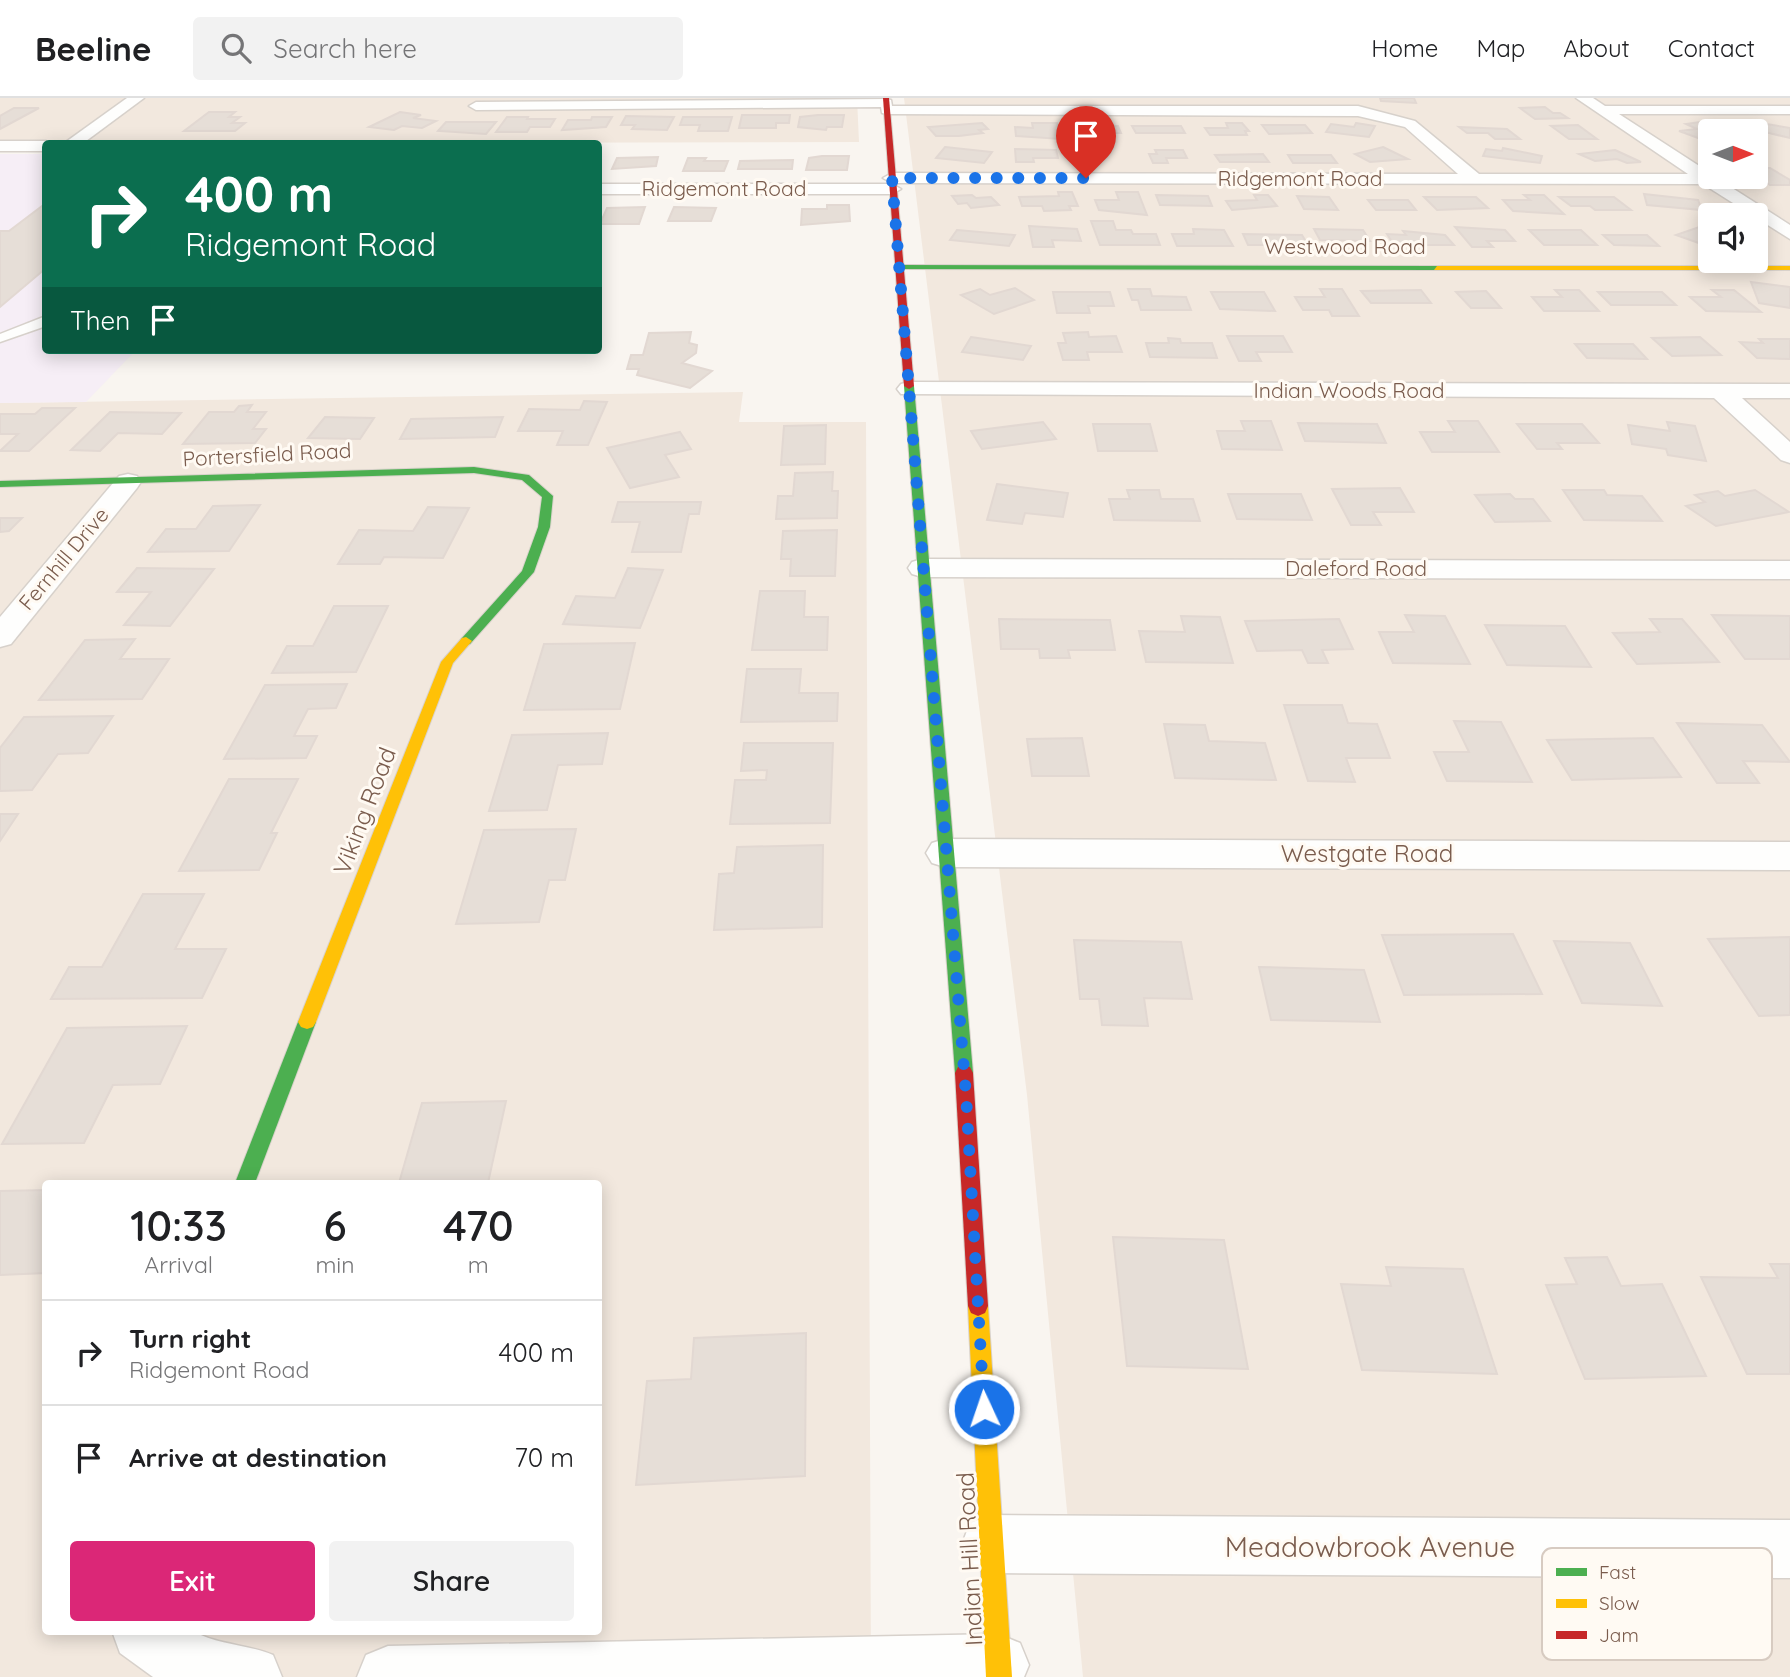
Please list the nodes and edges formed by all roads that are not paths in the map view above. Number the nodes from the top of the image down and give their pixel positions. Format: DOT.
graph roads {
  1 [pos="137,98"];
  2 [pos="1583,98"];
  3 [pos="886,104"];
  4 [pos="476,106"];
  5 [pos="1601,110"];
  6 [pos="1790,110"];
  7 [pos="77,140"];
  8 [pos="0,146"];
  9 [pos="42,146"];
  10 [pos="1698,173"];
  11 [pos="1475,179"];
  12 [pos="1698,179"];
  13 [pos="892,183"];
  14 [pos="1723,189"];
  15 [pos="602,190"];
  16 [pos="1790,233"];
  17 [pos="899,267"];
  18 [pos="1790,268"];
  19 [pos="42,322"];
  20 [pos="0,338"];
  21 [pos="909,389"];
  22 [pos="1720,391"];
  23 [pos="1790,391"];
  24 [pos="1790,454"];
  25 [pos="534,481"];
  26 [pos="128,482"];
  27 [pos="0,484"];
  28 [pos="922,568"];
  29 [pos="1790,570"];
  30 [pos="0,637"];
  31 [pos="945,853"];
  32 [pos="1790,856"];
  33 [pos="246,1180"];
  34 [pos="991,1544"];
  35 [pos="1630,1548"];
  36 [pos="1772,1549"];
  37 [pos="1790,1549"];
  38 [pos="147,1635"];
  39 [pos="999,1671"];
  40 [pos="251,1677"];
  41 [pos="388,1677"];
  1 -- 7 [label="street"];
  2 -- 5 [label="street"];
  3 -- 4 [label="street"];
  3 -- 11 [label="street"];
  3 -- 13 [label="street, Indian Hill Road"];
  5 -- 6 [label="street"];
  5 -- 10 [label="street"];
  8 -- 9 [label="street"];
  11 -- 12 [label="street, Ridgemont Road"];
  11 -- 13 [label="street, Ridgemont Road"];
  13 -- 15 [label="street, Ridgemont Road"];
  13 -- 17 [label="street, Indian Hill Road"];
  14 -- 16 [label="street"];
  17 -- 18 [label="street, Westwood Road"];
  17 -- 21 [label="street, Indian Hill Road"];
  19 -- 20 [label="lane"];
  21 -- 22 [label="street, Indian Woods Road"];
  21 -- 28 [label="street, Indian Hill Road"];
  22 -- 23 [label="street, Indian Woods Road"];
  22 -- 24 [label="street"];
  25 -- 26 [label="street, Portersfield Road"];
  25 -- 33 [label="street, Viking Road"];
  26 -- 27 [label="street, Portersfield Road"];
  26 -- 30 [label="street, Fernhill Drive"];
  28 -- 29 [label="street, Daleford Road"];
  28 -- 31 [label="street, Indian Hill Road"];
  31 -- 32 [label="street, Westgate Road"];
  31 -- 34 [label="street, Indian Hill Road"];
  34 -- 35 [label="street, Meadowbrook Avenue"];
  34 -- 39 [label="street, Indian Hill Road"];
  36 -- 37 [label="street, Meadowbrook Avenue"];
  38 -- 40 [label="street"];
  39 -- 41 [label="street"];
}
